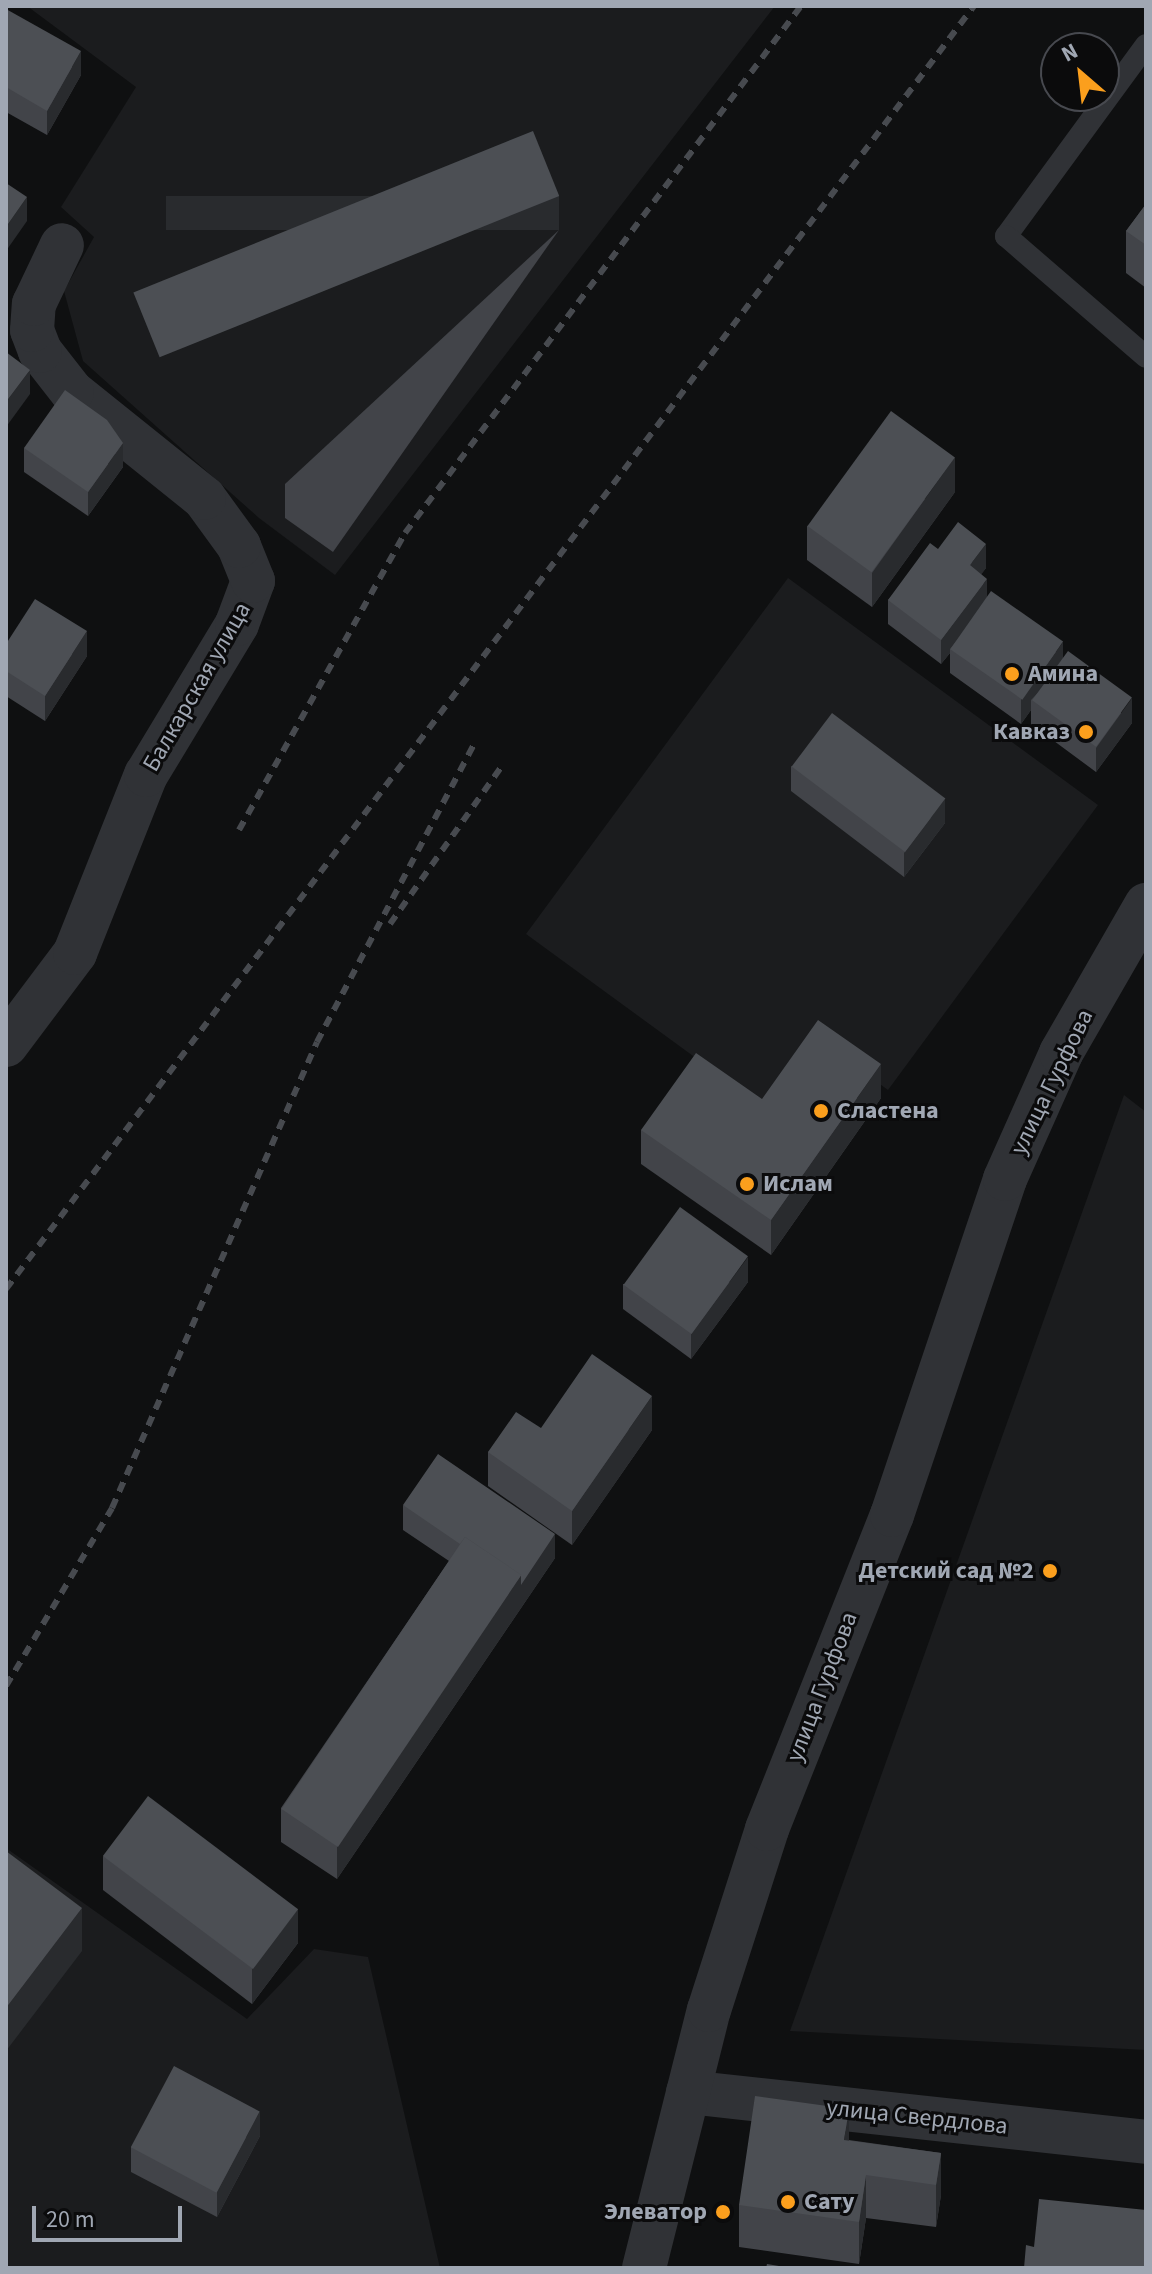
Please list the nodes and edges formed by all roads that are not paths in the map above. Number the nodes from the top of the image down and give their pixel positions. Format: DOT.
graph roads {
  1 [pos="1146,45"];
  2 [pos="62,245"];
  3 [pos="1146,357"];
  4 [pos="1146,905"];
  5 [pos="6,1045"];
  6 [pos="688,2092"];
  7 [pos="1146,2142"];
  8 [pos="644,2268"];
  1 -- 3 [label="lane"];
  2 -- 5 [label="street, Балкарская улица"];
  4 -- 6 [label="street, улица Гурфова"];
  6 -- 7 [label="street, улица Свердлова"];
  6 -- 8 [label="street, улица Гурфова"];
}
